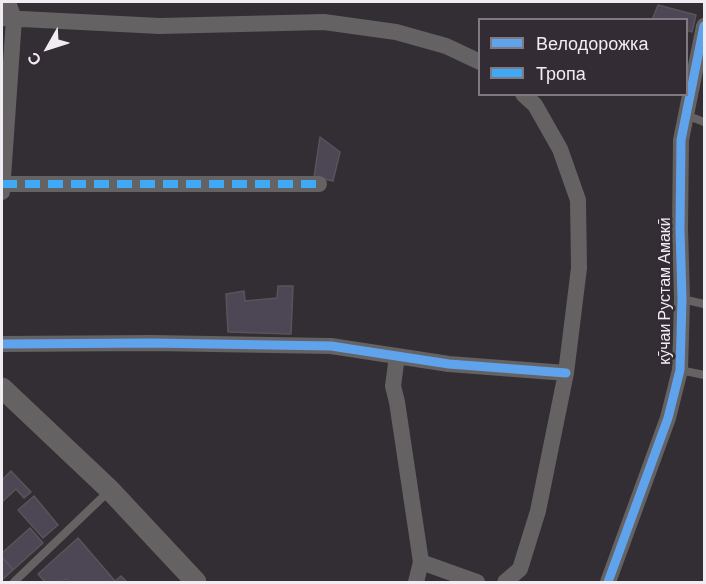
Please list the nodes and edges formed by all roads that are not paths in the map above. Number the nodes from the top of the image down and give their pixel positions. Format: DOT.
graph roads {
  1 [pos="8,2"];
  2 [pos="8,19"];
  3 [pos="705,26"];
  4 [pos="478,61"];
  5 [pos="526,96"];
  6 [pos="686,115"];
  7 [pos="705,122"];
  8 [pos="319,184"];
  9 [pos="2,188"];
  10 [pos="682,299"];
  11 [pos="705,304"];
  12 [pos="2,344"];
  13 [pos="397,356"];
  14 [pos="680,370"];
  15 [pos="566,373"];
  16 [pos="705,375"];
  17 [pos="2,388"];
  18 [pos="110,490"];
  19 [pos="421,562"];
  20 [pos="14,582"];
  21 [pos="196,582"];
  22 [pos="416,582"];
  23 [pos="477,582"];
  24 [pos="506,582"];
  25 [pos="608,582"];
  1 -- 2 [label="street"];
  2 -- 4 [label="street"];
  2 -- 9 [label="street"];
  3 -- 6 [label="street, кӯчаи Рустам Амакӣ"];
  5 -- 15 [label="street"];
  6 -- 7 [label="lane"];
  6 -- 10 [label="street, кӯчаи Рустам Амакӣ"];
  8 -- 9 [label="street"];
  10 -- 11 [label="lane"];
  10 -- 14 [label="street, кӯчаи Рустам Амакӣ"];
  12 -- 13 [label="street"];
  13 -- 15 [label="street"];
  13 -- 19 [label="street"];
  14 -- 16 [label="lane"];
  14 -- 25 [label="street, кӯчаи Рустам Амакӣ"];
  15 -- 24 [label="street"];
  17 -- 18 [label="street"];
  18 -- 20 [label="lane"];
  18 -- 21 [label="street"];
  19 -- 22 [label="street"];
  19 -- 23 [label="street"];
}
